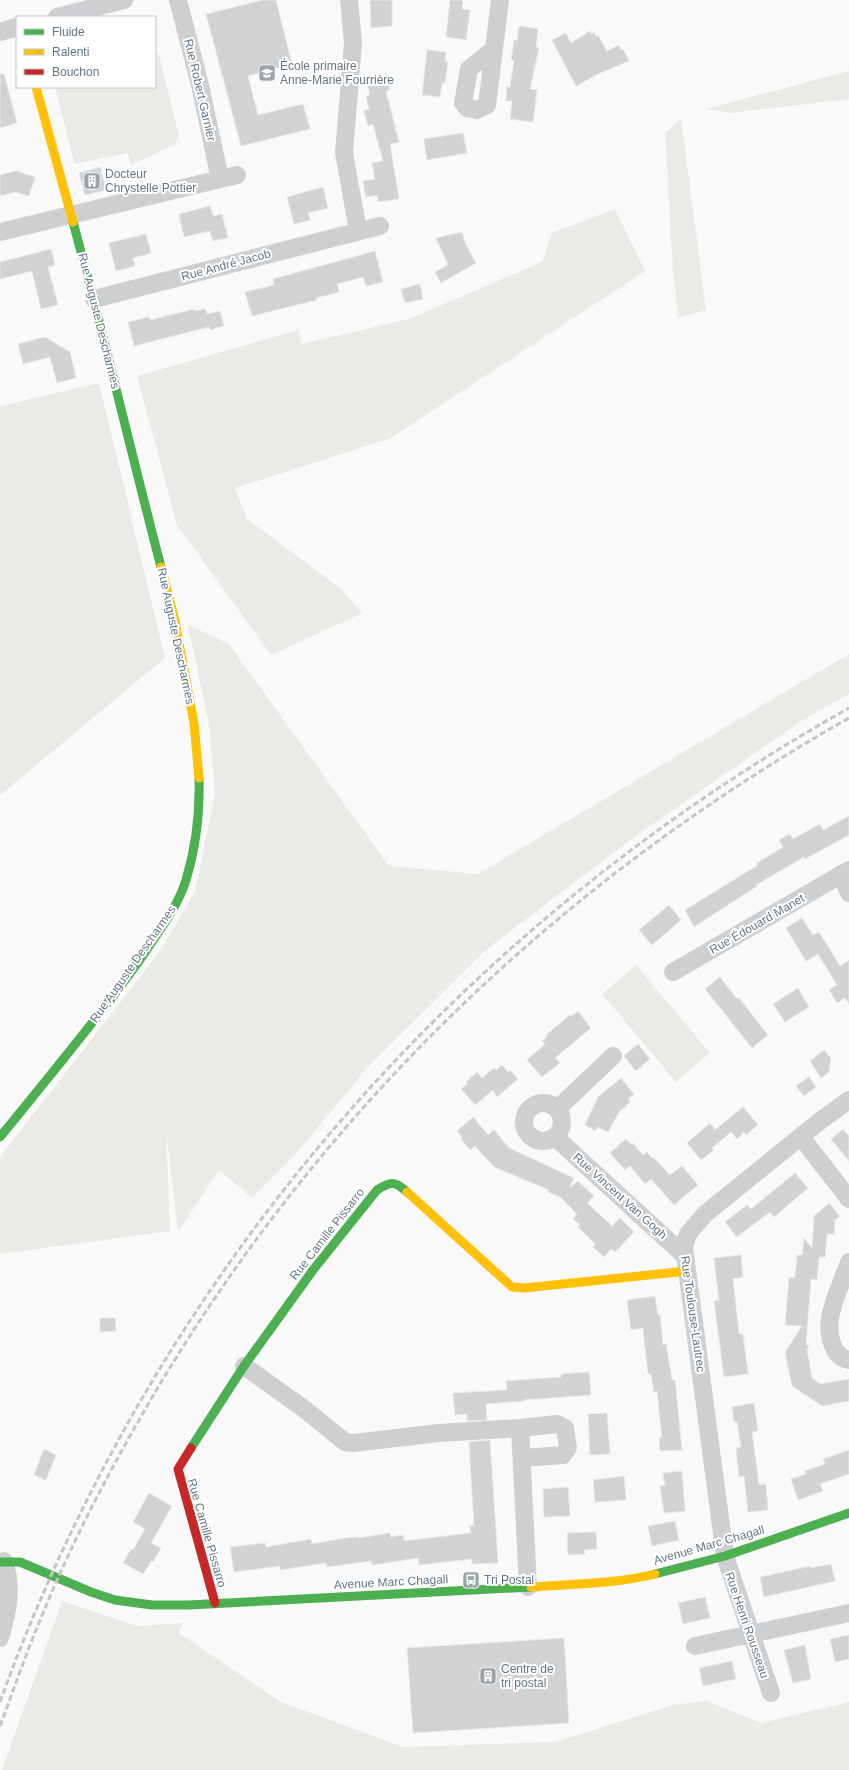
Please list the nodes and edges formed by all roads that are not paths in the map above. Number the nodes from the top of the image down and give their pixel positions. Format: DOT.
graph roads {
  1 [pos="124,0"];
  2 [pos="178,0"];
  3 [pos="349,0"];
  4 [pos="500,0"];
  5 [pos="61,16"];
  6 [pos="16,27"];
  7 [pos="0,32"];
  8 [pos="494,49"];
  9 [pos="36,88"];
  10 [pos="71,214"];
  11 [pos="380,226"];
  12 [pos="358,231"];
  13 [pos="0,232"];
  14 [pos="94,299"];
  15 [pos="845,872"];
  16 [pos="849,893"];
  17 [pos="673,972"];
  18 [pos="613,1056"];
  19 [pos="849,1100"];
  20 [pos="557,1109"];
  21 [pos="555,1136"];
  22 [pos="0,1137"];
  23 [pos="801,1137"];
  24 [pos="849,1199"];
  25 [pos="849,1262"];
  26 [pos="686,1263"];
  27 [pos="844,1297"];
  28 [pos="849,1360"];
  29 [pos="244,1366"];
  30 [pos="520,1428"];
  31 [pos="523,1458"];
  32 [pos="849,1513"];
  33 [pos="725,1556"];
  34 [pos="2,1562"];
  35 [pos="528,1587"];
  36 [pos="215,1603"];
  37 [pos="849,1612"];
  38 [pos="751,1634"];
  39 [pos="0,1638"];
  40 [pos="695,1646"];
  41 [pos="771,1693"];
  1 -- 5 [label="street"];
  2 -- 10 [label="street, Rue Robert Garnier"];
  3 -- 12 [label="street"];
  4 -- 8 [label="street"];
  6 -- 7 [label="street"];
  9 -- 10 [label="street, Rue Auguste Descharmes"];
  10 -- 13 [label="street, Rue Robert Garnier"];
  10 -- 14 [label="street, Rue Auguste Descharmes"];
  11 -- 12 [label="street, Rue André Jacob"];
  12 -- 14 [label="street, Rue André Jacob"];
  14 -- 22 [label="street, Rue Auguste Descharmes"];
  15 -- 16 [label="street, Rue Édouard Manet"];
  15 -- 17 [label="street, Rue Édouard Manet"];
  18 -- 20 [label="street"];
  19 -- 23 [label="street, Rue Toulouse-Lautrec"];
  20 -- 21 [label="street"];
  20 -- 21 [label="street"];
  21 -- 26 [label="street, Rue Vincent Van Gogh"];
  23 -- 24 [label="street"];
  23 -- 26 [label="street, Rue Toulouse-Lautrec"];
  25 -- 27 [label="street"];
  26 -- 29 [label="street, Rue Camille Pissarro"];
  26 -- 33 [label="street, Rue Toulouse-Lautrec"];
  27 -- 28 [label="street"];
  29 -- 30 [label="street"];
  29 -- 36 [label="street, Rue Camille Pissarro"];
  30 -- 31 [label="street"];
  30 -- 31 [label="street"];
  31 -- 35 [label="street"];
  32 -- 33 [label="street, Avenue Marc Chagall"];
  33 -- 35 [label="street, Avenue Marc Chagall"];
  33 -- 38 [label="street, Rue Henri Rousseau"];
  34 -- 36 [label="street, Avenue Marc Chagall"];
  34 -- 39 [label="street"];
  35 -- 36 [label="street, Avenue Marc Chagall"];
  37 -- 38 [label="street"];
  38 -- 40 [label="street"];
  38 -- 41 [label="street, Rue Henri Rousseau"];
}
